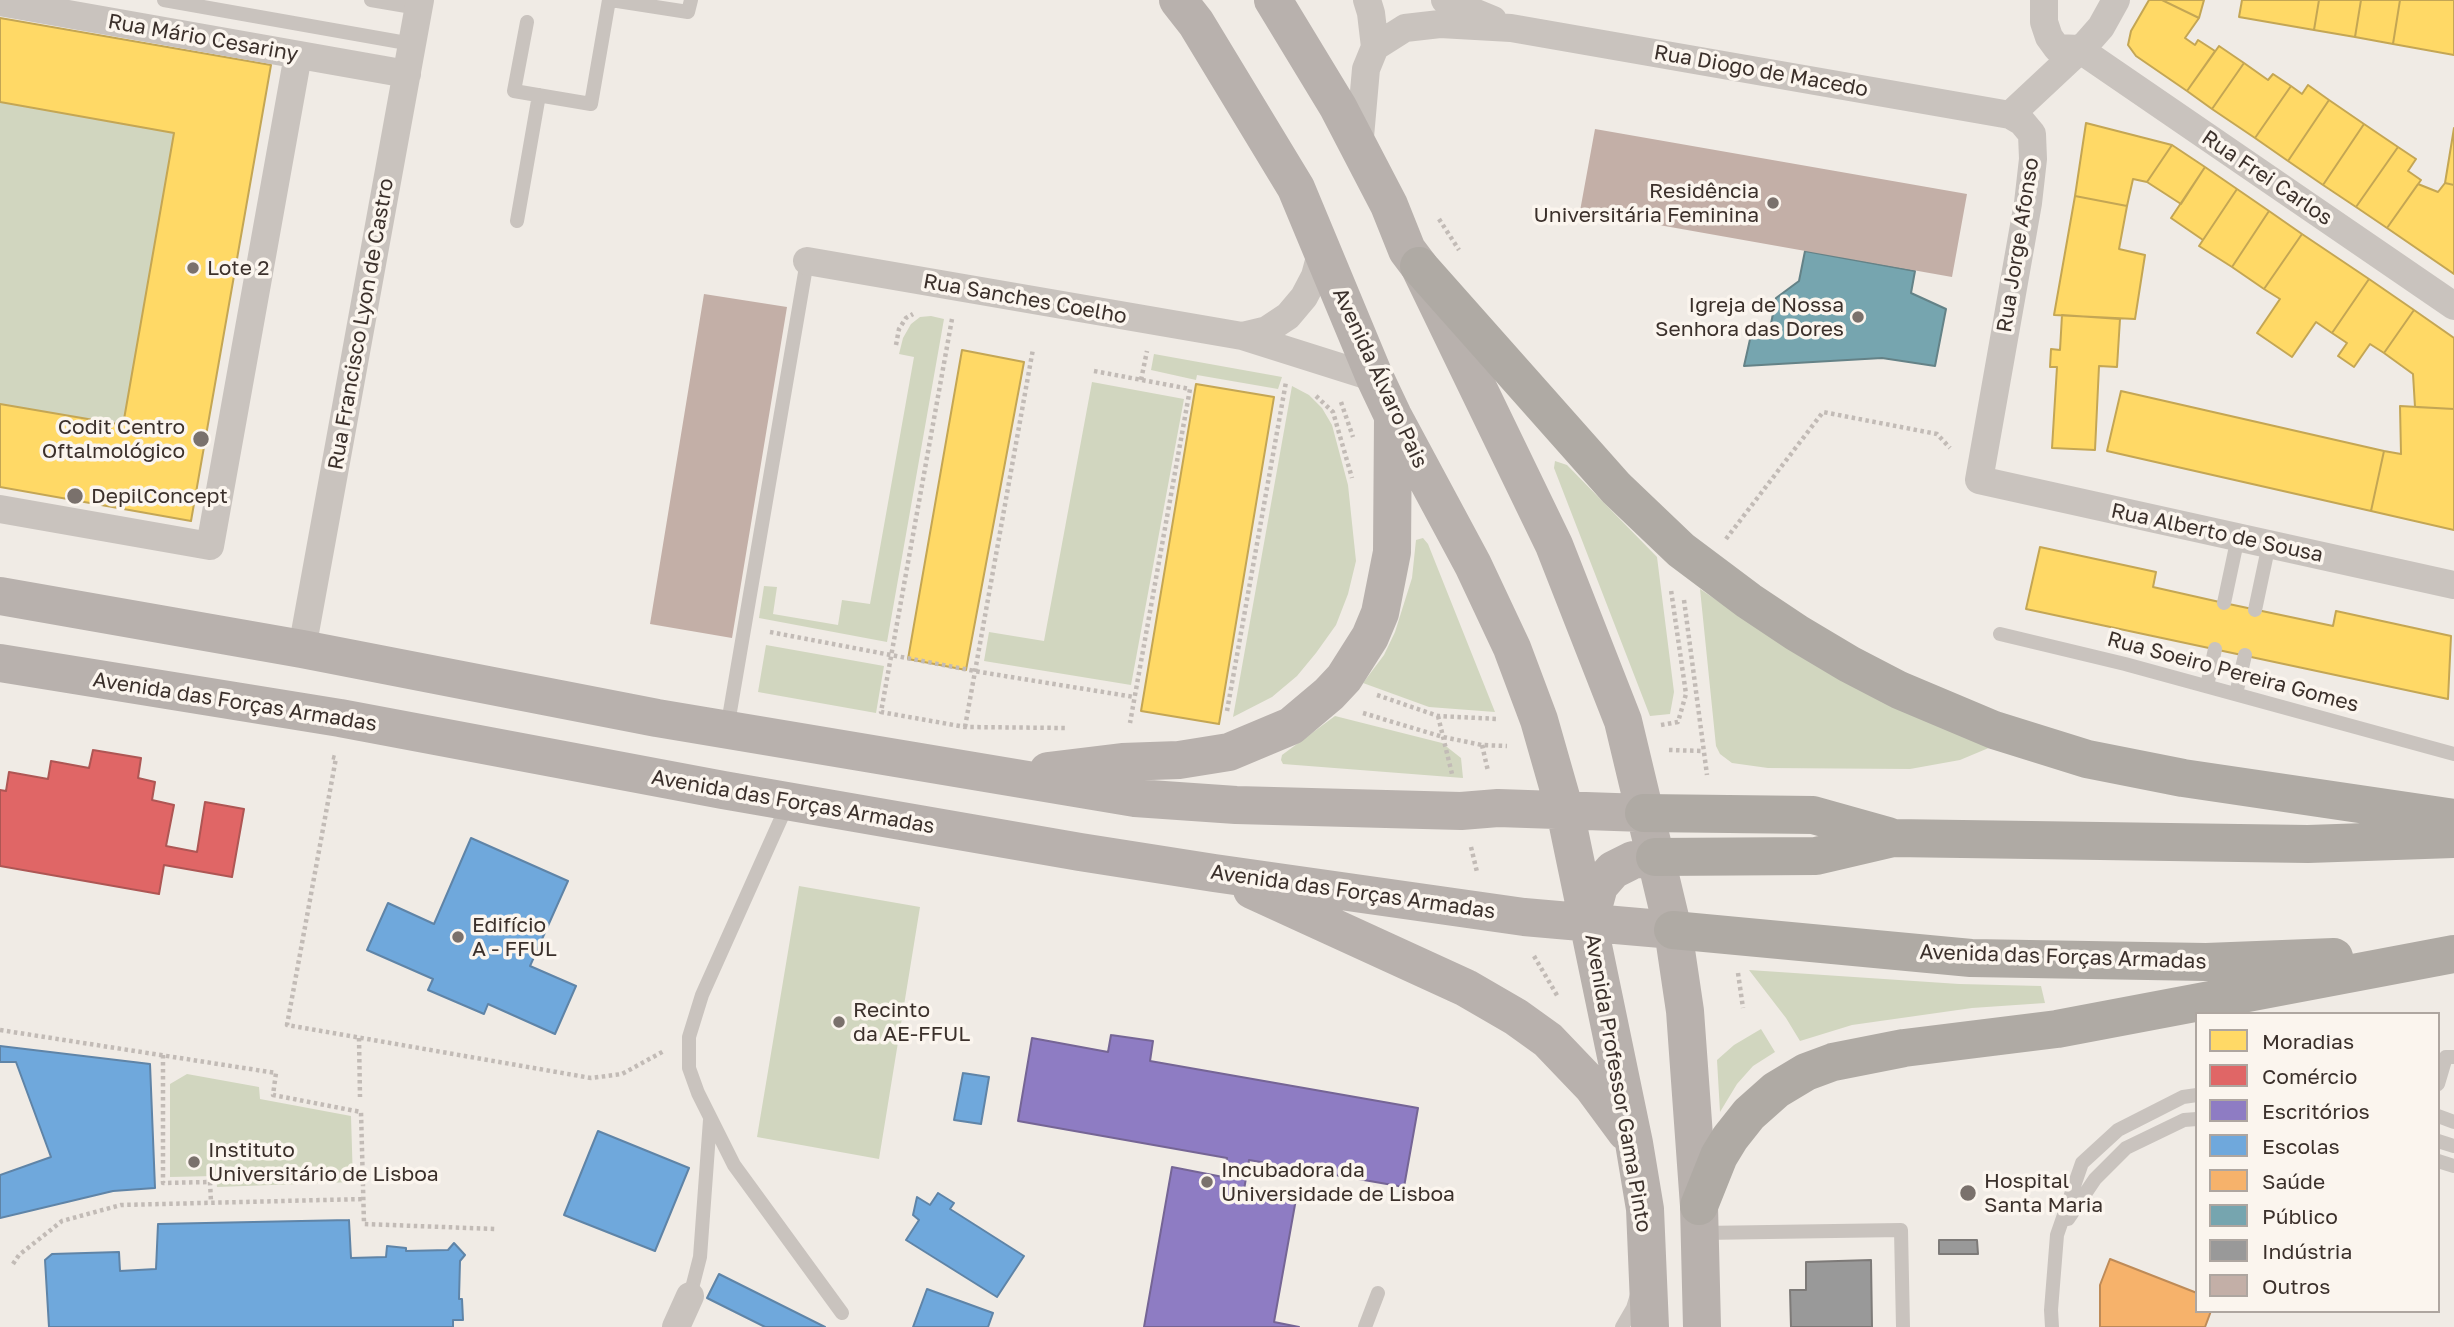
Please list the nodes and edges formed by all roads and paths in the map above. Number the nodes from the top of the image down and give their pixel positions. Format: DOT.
graph roads {
  1 [pos="164,0"];
  2 [pos="371,0"];
  3 [pos="610,0"];
  4 [pos="691,0"];
  5 [pos="1178,0"];
  6 [pos="1273,0"];
  7 [pos="1367,0"];
  8 [pos="1445,0"];
  9 [pos="2044,0"];
  10 [pos="2116,0"];
  11 [pos="0,2"];
  12 [pos="419,4"];
  13 [pos="527,22"];
  14 [pos="1511,28"];
  15 [pos="412,44"];
  16 [pos="1375,47"];
  17 [pos="2079,49"];
  18 [pos="298,55"];
  19 [pos="407,74"];
  20 [pos="539,95"];
  21 [pos="2010,115"];
  22 [pos="1359,149"];
  23 [pos="517,221"];
  24 [pos="1322,250"];
  25 [pos="807,261"];
  26 [pos="1419,266"];
  27 [pos="2454,306"];
  28 [pos="916,312"];
  29 [pos="952,315"];
  30 [pos="1242,337"];
  31 [pos="896,345"];
  32 [pos="1148,348"];
  33 [pos="1033,349"];
  34 [pos="1094,371"];
  35 [pos="1375,378"];
  36 [pos="1141,380"];
  37 [pos="1296,382"];
  38 [pos="1306,389"];
  39 [pos="1393,416"];
  40 [pos="1979,480"];
  41 [pos="1354,487"];
  42 [pos="0,509"];
  43 [pos="2238,537"];
  44 [pos="2269,544"];
  45 [pos="1720,547"];
  46 [pos="2454,585"];
  47 [pos="1684,594"];
  48 [pos="0,596"];
  49 [pos="2224,603"];
  50 [pos="2255,610"];
  51 [pos="760,631"];
  52 [pos="2000,634"];
  53 [pos="302,649"];
  54 [pos="2215,649"];
  55 [pos="891,655"];
  56 [pos="2245,655"];
  57 [pos="0,663"];
  58 [pos="975,671"];
  59 [pos="2207,686"];
  60 [pos="2236,694"];
  61 [pos="1134,697"];
  62 [pos="1358,712"];
  63 [pos="1224,724"];
  64 [pos="965,727"];
  65 [pos="1075,728"];
  66 [pos="1129,728"];
  67 [pos="727,730"];
  68 [pos="1482,745"];
  69 [pos="1507,746"];
  70 [pos="1660,749"];
  71 [pos="2454,754"];
  72 [pos="336,758"];
  73 [pos="997,776"];
  74 [pos="1491,783"];
  75 [pos="789,802"];
  76 [pos="1565,811"];
  77 [pos="1644,813"];
  78 [pos="2454,818"];
  79 [pos="1893,838"];
  80 [pos="2454,839"];
  81 [pos="1655,857"];
  82 [pos="1214,873"];
  83 [pos="1589,923"];
  84 [pos="1673,930"];
  85 [pos="2454,953"];
  86 [pos="1533,954"];
  87 [pos="1737,972"];
  88 [pos="1562,1006"];
  89 [pos="1743,1008"];
  90 [pos="0,1030"];
  91 [pos="689,1037"];
  92 [pos="359,1038"];
  93 [pos="163,1055"];
  94 [pos="2446,1057"];
  95 [pos="2440,1077"];
  96 [pos="2195,1094"];
  97 [pos="360,1097"];
  98 [pos="710,1118"];
  99 [pos="2195,1119"];
  100 [pos="1633,1143"];
  101 [pos="364,1199"];
  102 [pos="211,1202"];
  103 [pos="1700,1219"];
  104 [pos="495,1229"];
  105 [pos="2057,1235"];
  106 [pos="1648,1257"];
  107 [pos="13,1264"];
  108 [pos="1378,1293"];
  109 [pos="690,1296"];
  110 [pos="842,1313"];
  111 [pos="676,1327"];
  112 [pos="1365,1327"];
  113 [pos="1622,1327"];
  114 [pos="1650,1327"];
  115 [pos="1702,1327"];
  116 [pos="1903,1327"];
  117 [pos="2052,1327"];
  1 -- 15 [label="lane, Rua Mário Cesariny"];
  2 -- 12 [label="lane"];
  3 -- 4 [label="lane"];
  3 -- 20 [label="lane"];
  5 -- 24 [label="main road, Avenida Álvaro Pais"];
  6 -- 22 [label="main road"];
  7 -- 16 [label="street"];
  8 -- 14 [label="street, Rua Diogo de Macedo"];
  9 -- 17 [label="street, Rua Frei Carlos"];
  10 -- 17 [label="street"];
  11 -- 18 [label="street, Rua Mário Cesariny"];
  12 -- 15 [label="street, Rua Francisco Lyon de Castro"];
  13 -- 20 [label="lane"];
  14 -- 16 [label="street, Rua Diogo de Macedo"];
  14 -- 21 [label="street, Rua Diogo de Macedo"];
  15 -- 19 [label="street, Rua Francisco Lyon de Castro"];
  16 -- 22 [label="street"];
  17 -- 21 [label="street"];
  17 -- 27 [label="street, Rua Frei Carlos"];
  18 -- 19 [label="street, Rua Mário Cesariny"];
  18 -- 42 [label="street"];
  19 -- 53 [label="street, Rua Francisco Lyon de Castro"];
  20 -- 23 [label="lane"];
  21 -- 40 [label="street, Rua Jorge Afonso"];
  22 -- 26 [label="main road"];
  24 -- 30 [label="street"];
  24 -- 35 [label="main road, Avenida Álvaro Pais"];
  25 -- 30 [label="street, Rua Sanches Coelho"];
  25 -- 67 [label="lane"];
  26 -- 77 [label="main road"];
  26 -- 78 [label="highway"];
  28 -- 31 [label="path"];
  29 -- 55 [label="path"];
  30 -- 35 [label="street, Rua Sanches Coelho"];
  32 -- 36 [label="path"];
  33 -- 58 [label="path"];
  34 -- 36 [label="path"];
  35 -- 39 [label="main road, Avenida Álvaro Pais"];
  36 -- 61 [label="path"];
  37 -- 63 [label="path"];
  38 -- 41 [label="path"];
  39 -- 73 [label="main road"];
  39 -- 76 [label="main road, Avenida Álvaro Pais"];
  40 -- 43 [label="street, Rua Alberto de Sousa"];
  40 -- 45 [label="path"];
  43 -- 44 [label="street, Rua Alberto de Sousa"];
  43 -- 49 [label="lane"];
  44 -- 46 [label="street, Rua Alberto de Sousa"];
  44 -- 50 [label="lane"];
  47 -- 70 [label="path"];
  48 -- 53 [label="main road"];
  51 -- 55 [label="path"];
  52 -- 59 [label="lane, Rua Soeiro Pereira Gomes"];
  53 -- 67 [label="main road"];
  54 -- 59 [label="lane"];
  55 -- 58 [label="path"];
  55 -- 64 [label="path"];
  56 -- 60 [label="lane"];
  57 -- 75 [label="main road, Avenida das Forças Armadas"];
  58 -- 61 [label="path"];
  58 -- 64 [label="path"];
  59 -- 60 [label="lane, Rua Soeiro Pereira Gomes"];
  60 -- 71 [label="lane, Rua Soeiro Pereira Gomes"];
  61 -- 66 [label="path"];
  62 -- 68 [label="path"];
  64 -- 65 [label="path"];
  67 -- 73 [label="main road"];
  68 -- 69 [label="path"];
  68 -- 74 [label="path"];
  72 -- 92 [label="path"];
  73 -- 76 [label="main road"];
  75 -- 82 [label="main road, Avenida das Forças Armadas"];
  75 -- 91 [label="lane"];
  76 -- 77 [label="main road"];
  76 -- 83 [label="main road, Avenida Álvaro Pais"];
  77 -- 79 [label="highway"];
  77 -- 81 [label="main road"];
  79 -- 80 [label="highway"];
  79 -- 81 [label="highway"];
  81 -- 83 [label="main road"];
  81 -- 84 [label="main road"];
  82 -- 83 [label="main road, Avenida das Forças Armadas"];
  82 -- 100 [label="main road"];
  83 -- 84 [label="main road, Avenida das Forças Armadas"];
  83 -- 100 [label="main road, Avenida Professor Gama Pinto"];
  84 -- 85 [label="highway, Avenida das Forças Armadas"];
  84 -- 103 [label="main road"];
  85 -- 103 [label="highway"];
  86 -- 88 [label="path"];
  87 -- 89 [label="path"];
  90 -- 93 [label="path"];
  91 -- 92 [label="path"];
  91 -- 98 [label="lane"];
  92 -- 97 [label="path"];
  93 -- 101 [label="path"];
  93 -- 102 [label="path"];
  94 -- 95 [label="lane"];
  96 -- 105 [label="lane"];
  98 -- 109 [label="lane"];
  98 -- 110 [label="lane"];
  99 -- 105 [label="lane"];
  100 -- 106 [label="main road, Avenida Professor Gama Pinto"];
  101 -- 102 [label="path"];
  101 -- 104 [label="path"];
  102 -- 107 [label="path"];
  103 -- 115 [label="main road"];
  103 -- 116 [label="lane"];
  105 -- 117 [label="lane"];
  106 -- 113 [label="lane"];
  106 -- 114 [label="main road, Avenida Professor Gama Pinto"];
  108 -- 112 [label="lane"];
  109 -- 111 [label="street"];
}
